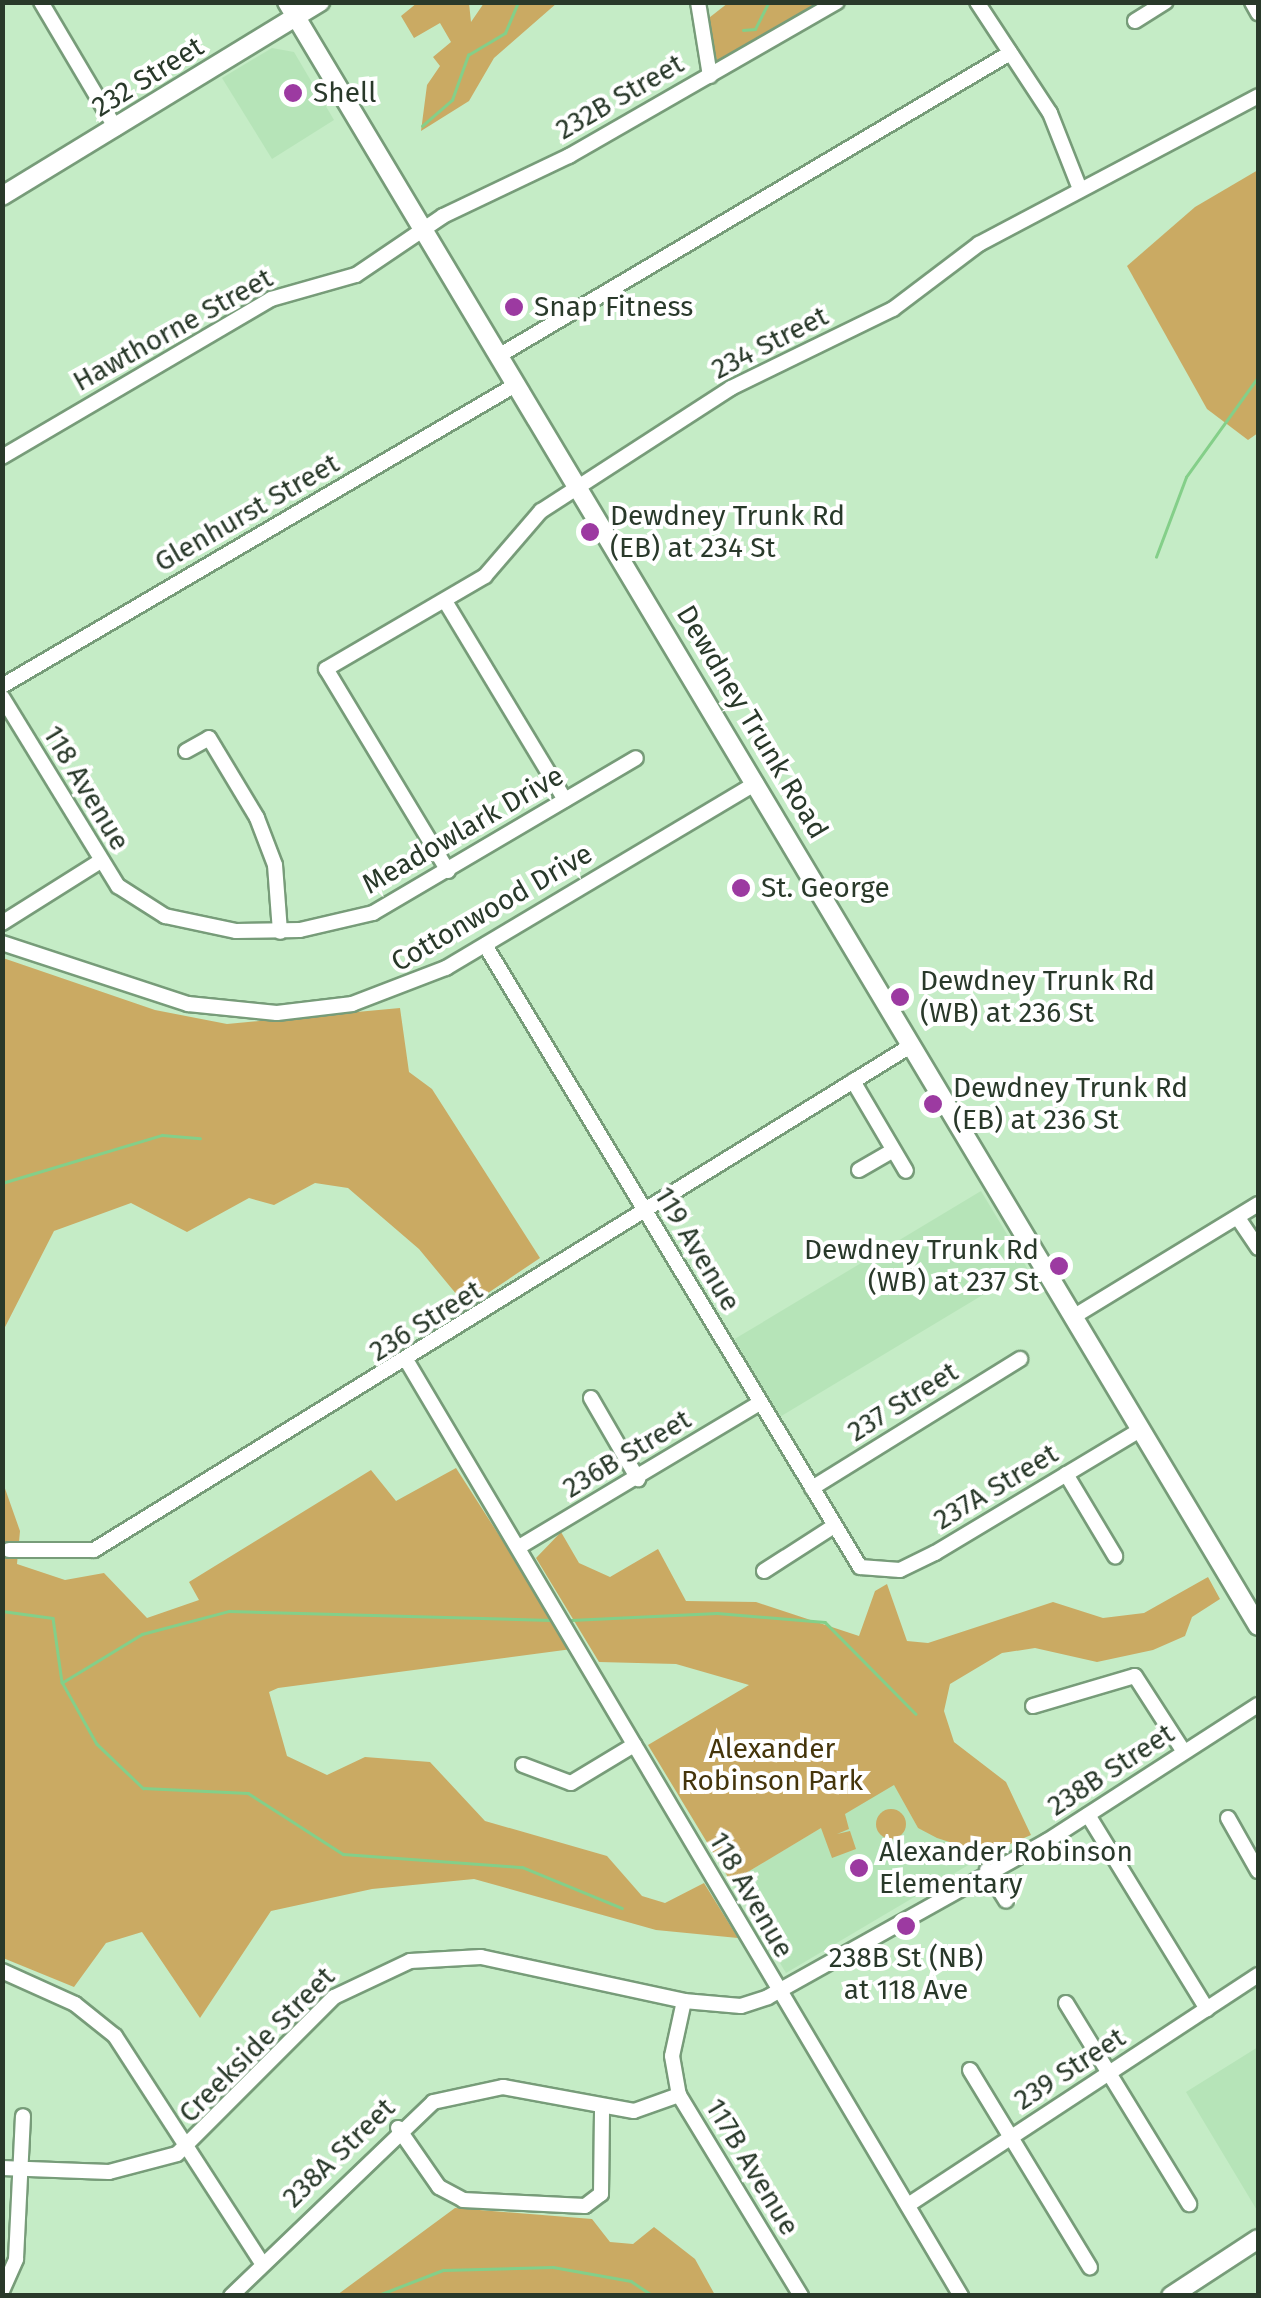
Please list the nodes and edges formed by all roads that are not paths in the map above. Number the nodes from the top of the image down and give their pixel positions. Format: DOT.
graph roads {
  1 [pos="41,2"];
  2 [pos="320,2"];
  3 [pos="698,2"];
  4 [pos="838,2"];
  5 [pos="977,2"];
  6 [pos="1165,2"];
  7 [pos="1252,2"];
  8 [pos="292,10"];
  9 [pos="1258,13"];
  10 [pos="1135,21"];
  11 [pos="1010,54"];
  12 [pos="710,76"];
  13 [pos="1258,96"];
  14 [pos="116,129"];
  15 [pos="1080,189"];
  16 [pos="2,196"];
  17 [pos="423,229"];
  18 [pos="500,355"];
  19 [pos="517,384"];
  20 [pos="2,457"];
  21 [pos="580,486"];
  22 [pos="444,601"];
  23 [pos="2,686"];
  24 [pos="2,697"];
  25 [pos="186,751"];
  26 [pos="636,758"];
  27 [pos="756,783"];
  28 [pos="565,800"];
  29 [pos="99,862"];
  30 [pos="448,871"];
  31 [pos="134,900"];
  32 [pos="2,923"];
  33 [pos="280,932"];
  34 [pos="2,944"];
  35 [pos="485,945"];
  36 [pos="912,1045"];
  37 [pos="853,1080"];
  38 [pos="893,1150"];
  39 [pos="858,1170"];
  40 [pos="906,1170"];
  41 [pos="1258,1204"];
  42 [pos="646,1212"];
  43 [pos="1238,1218"];
  44 [pos="1258,1248"];
  45 [pos="1073,1317"];
  46 [pos="1020,1359"];
  47 [pos="408,1364"];
  48 [pos="591,1398"];
  49 [pos="760,1403"];
  50 [pos="1140,1429"];
  51 [pos="1066,1474"];
  52 [pos="638,1478"];
  53 [pos="812,1488"];
  54 [pos="834,1526"];
  55 [pos="519,1547"];
  56 [pos="9,1550"];
  57 [pos="1115,1556"];
  58 [pos="764,1571"];
  59 [pos="872,1574"];
  60 [pos="1258,1626"];
  61 [pos="1258,1704"];
  62 [pos="1033,1706"];
  63 [pos="634,1745"];
  64 [pos="1184,1752"];
  65 [pos="523,1764"];
  66 [pos="1088,1815"];
  67 [pos="1228,1818"];
  68 [pos="987,1870"];
  69 [pos="1258,1871"];
  70 [pos="1006,1901"];
  71 [pos="2,1971"];
  72 [pos="1258,1976"];
  73 [pos="780,1992"];
  74 [pos="684,2001"];
  75 [pos="1066,2002"];
  76 [pos="1206,2009"];
  77 [pos="970,2070"];
  78 [pos="1109,2073"];
  79 [pos="679,2095"];
  80 [pos="602,2107"];
  81 [pos="23,2116"];
  82 [pos="398,2128"];
  83 [pos="1012,2137"];
  84 [pos="186,2148"];
  85 [pos="2,2168"];
  86 [pos="20,2170"];
  87 [pos="1189,2204"];
  88 [pos="908,2205"];
  89 [pos="1258,2240"];
  90 [pos="260,2260"];
  91 [pos="1090,2267"];
  92 [pos="2,2290"];
  93 [pos="232,2296"];
  94 [pos="801,2296"];
  95 [pos="961,2296"];
  96 [pos="1170,2296"];
  1 -- 14 [label="street"];
  2 -- 8 [label="main road, 232 Street"];
  3 -- 12 [label="street"];
  4 -- 12 [label="street, 232B Street"];
  5 -- 11 [label="street"];
  6 -- 10 [label="street"];
  7 -- 9 [label="street"];
  8 -- 14 [label="main road, 232 Street"];
  8 -- 17 [label="main road, Dewdney Trunk Road"];
  11 -- 15 [label="street"];
  11 -- 18 [label="street"];
  12 -- 17 [label="street, 232B Street"];
  13 -- 15 [label="street, 234 Street"];
  14 -- 16 [label="main road, 232 Street"];
  15 -- 21 [label="street, 234 Street"];
  17 -- 18 [label="main road, Dewdney Trunk Road"];
  17 -- 20 [label="street, Hawthorne Street"];
  18 -- 19 [label="main road, Dewdney Trunk Road"];
  19 -- 21 [label="main road, Dewdney Trunk Road"];
  19 -- 23 [label="street, Glenhurst Street"];
  21 -- 22 [label="street, 234 Street"];
  21 -- 27 [label="main road, Dewdney Trunk Road"];
  22 -- 28 [label="street"];
  22 -- 30 [label="street, 234 Street"];
  24 -- 29 [label="street, 118 Avenue"];
  25 -- 33 [label="street"];
  26 -- 28 [label="street, Meadowlark Drive"];
  27 -- 35 [label="street, Cottonwood Drive"];
  27 -- 36 [label="main road, Dewdney Trunk Road"];
  28 -- 30 [label="street, Meadowlark Drive"];
  29 -- 31 [label="street, 118 Avenue"];
  29 -- 32 [label="street"];
  30 -- 33 [label="street, Meadowlark Drive"];
  31 -- 33 [label="street, Meadowlark Drive"];
  34 -- 35 [label="street, Cottonwood Drive"];
  35 -- 42 [label="street, 119 Avenue"];
  36 -- 37 [label="street, 236 Street"];
  36 -- 45 [label="main road, Dewdney Trunk Road"];
  37 -- 38 [label="street"];
  37 -- 42 [label="street, 236 Street"];
  38 -- 39 [label="street"];
  38 -- 40 [label="street"];
  41 -- 43 [label="street"];
  42 -- 47 [label="street, 236 Street"];
  42 -- 49 [label="street, 119 Avenue"];
  43 -- 44 [label="street"];
  43 -- 45 [label="street"];
  45 -- 50 [label="main road, Dewdney Trunk Road"];
  46 -- 53 [label="street, 237 Street"];
  47 -- 55 [label="street, 118 Avenue"];
  47 -- 56 [label="street, 236 Street"];
  48 -- 52 [label="street"];
  49 -- 52 [label="street, 236B Street"];
  49 -- 53 [label="street, 119 Avenue"];
  50 -- 51 [label="street, 237A Street"];
  50 -- 60 [label="main road, Dewdney Trunk Road"];
  51 -- 57 [label="street"];
  51 -- 59 [label="street, 237A Street"];
  52 -- 55 [label="street, 236B Street"];
  53 -- 54 [label="street, 119 Avenue"];
  54 -- 58 [label="street"];
  54 -- 59 [label="street, 119 Avenue"];
  55 -- 63 [label="street, 118 Avenue"];
  61 -- 64 [label="street, 238B Street"];
  62 -- 64 [label="street"];
  63 -- 65 [label="street"];
  63 -- 73 [label="street, 118 Avenue"];
  64 -- 66 [label="street, 238B Street"];
  66 -- 68 [label="street, 238B Street"];
  66 -- 76 [label="street"];
  67 -- 69 [label="street"];
  68 -- 70 [label="street"];
  68 -- 73 [label="street, 238B Street"];
  71 -- 84 [label="street"];
  72 -- 76 [label="street, 239 Street"];
  73 -- 74 [label="street, Creekside Street"];
  73 -- 88 [label="street, 118 Avenue"];
  74 -- 79 [label="street, 117B Avenue"];
  74 -- 84 [label="street, Creekside Street"];
  75 -- 78 [label="street"];
  76 -- 78 [label="street, 239 Street"];
  77 -- 83 [label="street"];
  78 -- 83 [label="street, 239 Street"];
  78 -- 87 [label="street"];
  79 -- 80 [label="street, 238A Street"];
  79 -- 94 [label="street, 117B Avenue"];
  80 -- 82 [label="street, 238A Street"];
  80 -- 82 [label="street"];
  81 -- 86 [label="street"];
  82 -- 90 [label="street, 238A Street"];
  83 -- 88 [label="street, 239 Street"];
  83 -- 91 [label="street"];
  84 -- 86 [label="street, Creekside Street"];
  84 -- 90 [label="street"];
  85 -- 86 [label="street, Creekside Street"];
  86 -- 92 [label="street"];
  88 -- 95 [label="street, 118 Avenue"];
  89 -- 96 [label="main road"];
  90 -- 93 [label="street, 238A Street"];
}
